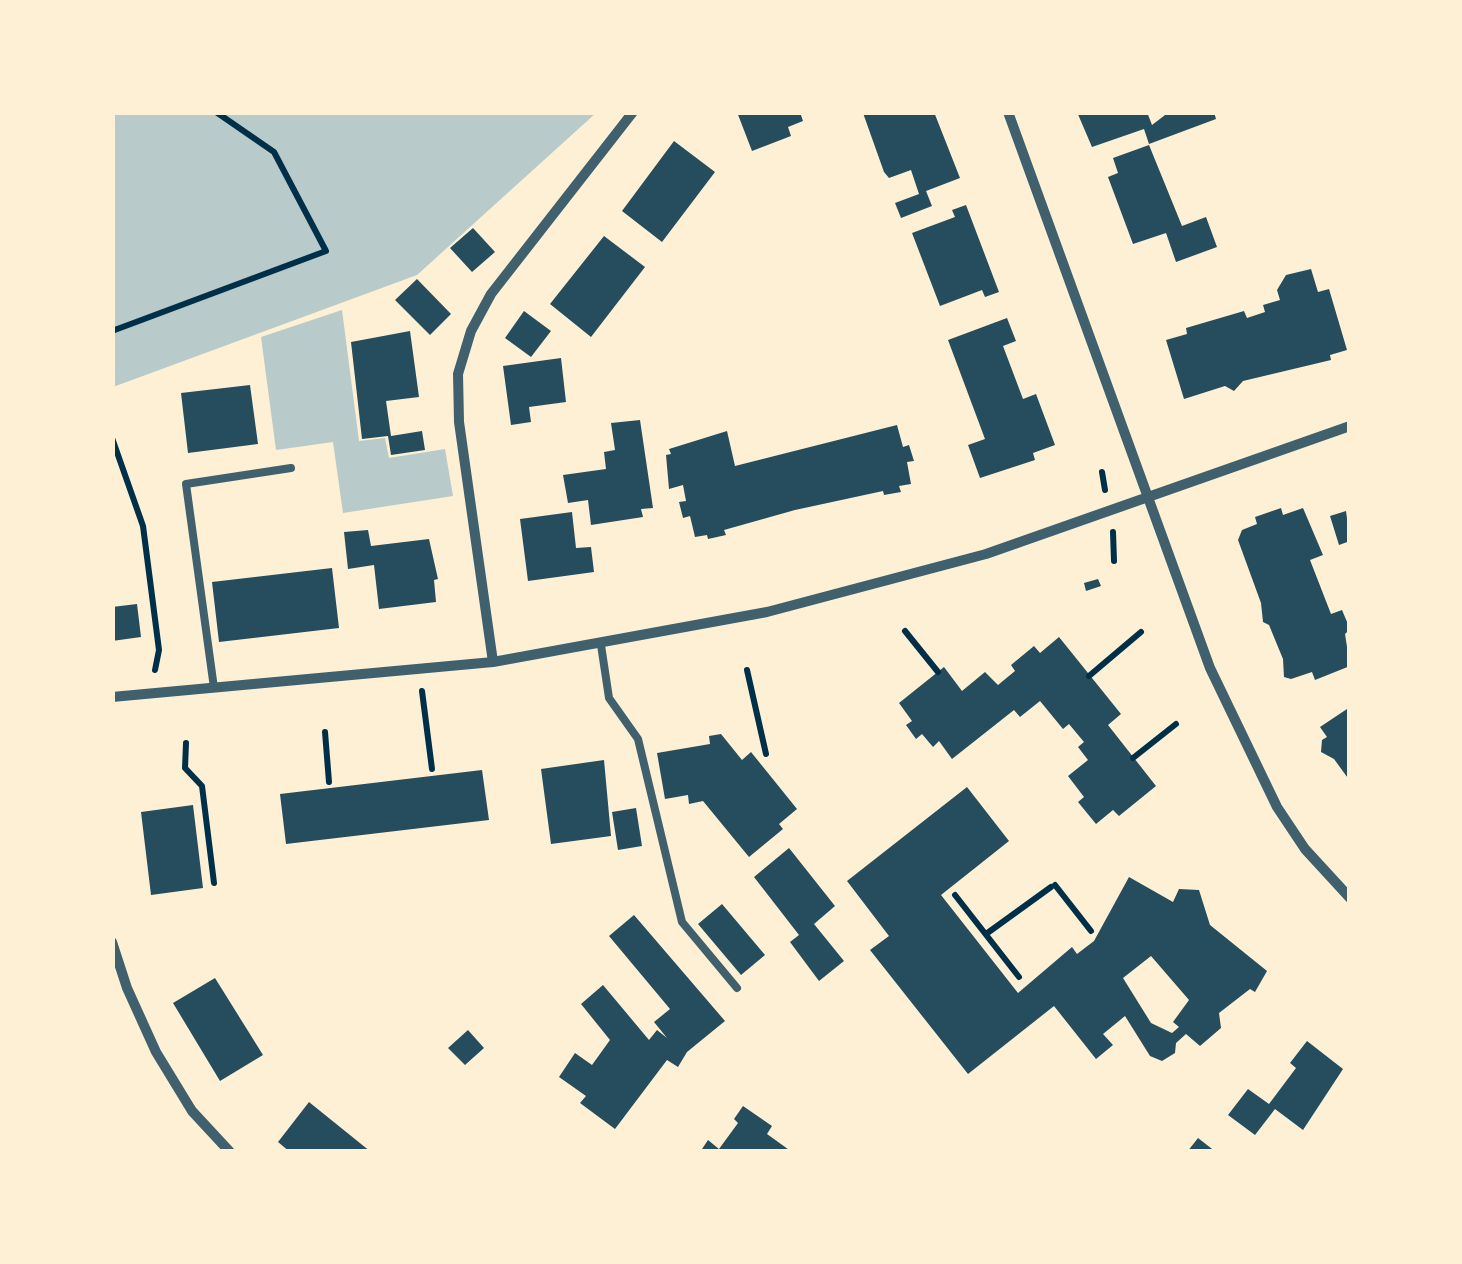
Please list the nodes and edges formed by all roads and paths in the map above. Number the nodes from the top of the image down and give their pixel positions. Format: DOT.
graph roads {
  1 [pos="216,112"];
  2 [pos="633,112"];
  3 [pos="1008,112"];
  4 [pos="112,331"];
  5 [pos="1350,426"];
  6 [pos="112,438"];
  7 [pos="291,468"];
  8 [pos="1102,472"];
  9 [pos="1104,482"];
  10 [pos="1146,495"];
  11 [pos="1112,530"];
  12 [pos="1114,560"];
  13 [pos="905,631"];
  14 [pos="1140,632"];
  15 [pos="601,645"];
  16 [pos="493,662"];
  17 [pos="420,670"];
  18 [pos="746,670"];
  19 [pos="938,672"];
  20 [pos="1089,676"];
  21 [pos="214,688"];
  22 [pos="150,693"];
  23 [pos="112,696"];
  24 [pos="1176,724"];
  25 [pos="325,732"];
  26 [pos="186,743"];
  27 [pos="766,754"];
  28 [pos="1133,758"];
  29 [pos="432,769"];
  30 [pos="329,782"];
  31 [pos="214,884"];
  32 [pos="954,895"];
  33 [pos="1350,898"];
  34 [pos="1091,932"];
  35 [pos="986,934"];
  36 [pos="112,942"];
  37 [pos="1019,977"];
  38 [pos="737,988"];
  39 [pos="230,1152"];
  1 -- 4 [label="path"];
  2 -- 16 [label="street"];
  3 -- 10 [label="street"];
  5 -- 10 [label="street"];
  6 -- 22 [label="path"];
  7 -- 21 [label="lane"];
  8 -- 9 [label="path"];
  10 -- 15 [label="street"];
  10 -- 33 [label="street"];
  11 -- 12 [label="path"];
  13 -- 19 [label="path"];
  14 -- 20 [label="path"];
  15 -- 16 [label="street"];
  15 -- 38 [label="lane"];
  16 -- 17 [label="street"];
  17 -- 21 [label="street"];
  17 -- 29 [label="path"];
  18 -- 27 [label="path"];
  21 -- 22 [label="street"];
  22 -- 23 [label="street"];
  24 -- 28 [label="path"];
  25 -- 30 [label="path"];
  26 -- 31 [label="path"];
  32 -- 35 [label="path"];
  34 -- 35 [label="path"];
  35 -- 37 [label="path"];
  36 -- 39 [label="street"];
}
